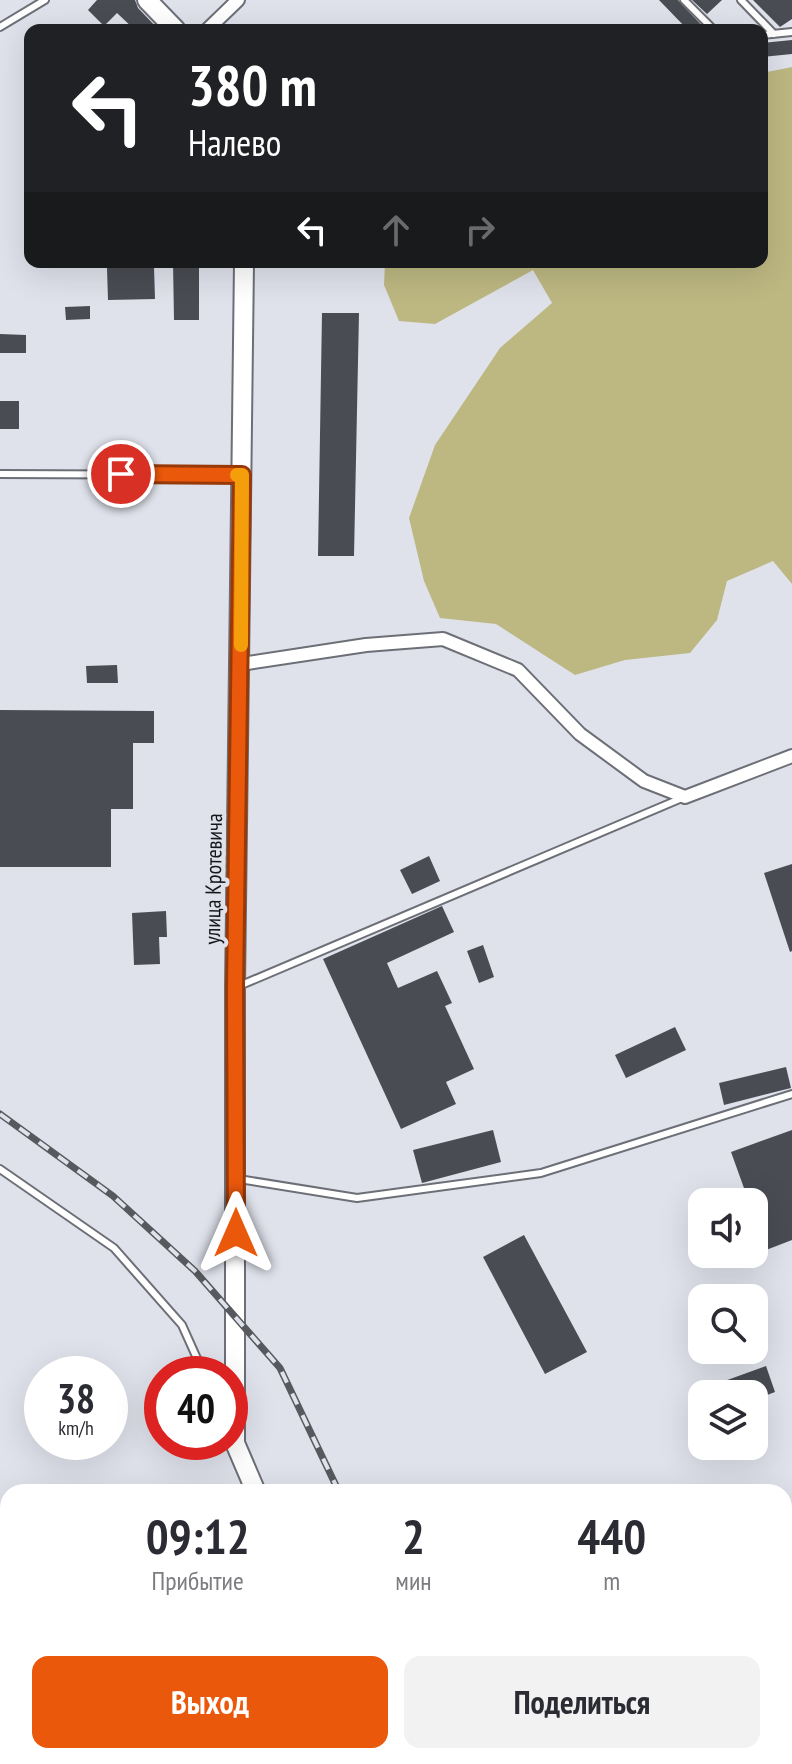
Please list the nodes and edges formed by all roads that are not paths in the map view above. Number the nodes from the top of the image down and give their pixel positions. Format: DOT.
graph roads {
  1 [pos="45,0"];
  2 [pos="147,0"];
  3 [pos="238,0"];
  4 [pos="684,0"];
  5 [pos="741,0"];
  6 [pos="170,24"];
  7 [pos="213,24"];
  8 [pos="708,24"];
  9 [pos="764,24"];
  10 [pos="0,27"];
  11 [pos="768,28"];
  12 [pos="792,32"];
  13 [pos="768,34"];
  14 [pos="774,34"];
  15 [pos="244,268"];
  16 [pos="0,474"];
  17 [pos="242,475"];
  18 [pos="241,664"];
  19 [pos="792,756"];
  20 [pos="685,797"];
  21 [pos="235,988"];
  22 [pos="792,1094"];
  23 [pos="0,1169"];
  24 [pos="237,1179"];
  25 [pos="196,1356"];
  26 [pos="234,1356"];
  27 [pos="243,1460"];
  28 [pos="253,1484"];
  1 -- 10 [label="lane"];
  2 -- 6 [label="street"];
  3 -- 7 [label="street"];
  4 -- 8 [label="lane"];
  5 -- 9 [label="lane"];
  11 -- 14 [label="lane"];
  12 -- 14 [label="lane"];
  13 -- 14 [label="lane"];
  15 -- 17 [label="street, улица Кротевича"];
  16 -- 17 [label="lane"];
  17 -- 18 [label="street, улица Кротевича"];
  18 -- 20 [label="street"];
  18 -- 21 [label="street, улица Кротевича"];
  19 -- 20 [label="street"];
  20 -- 21 [label="lane"];
  21 -- 24 [label="street, улица Кротевича"];
  22 -- 24 [label="lane"];
  23 -- 25 [label="lane"];
  24 -- 26 [label="street, улица Кротевича"];
  27 -- 28 [label="street, улица Кротевича"];
}
